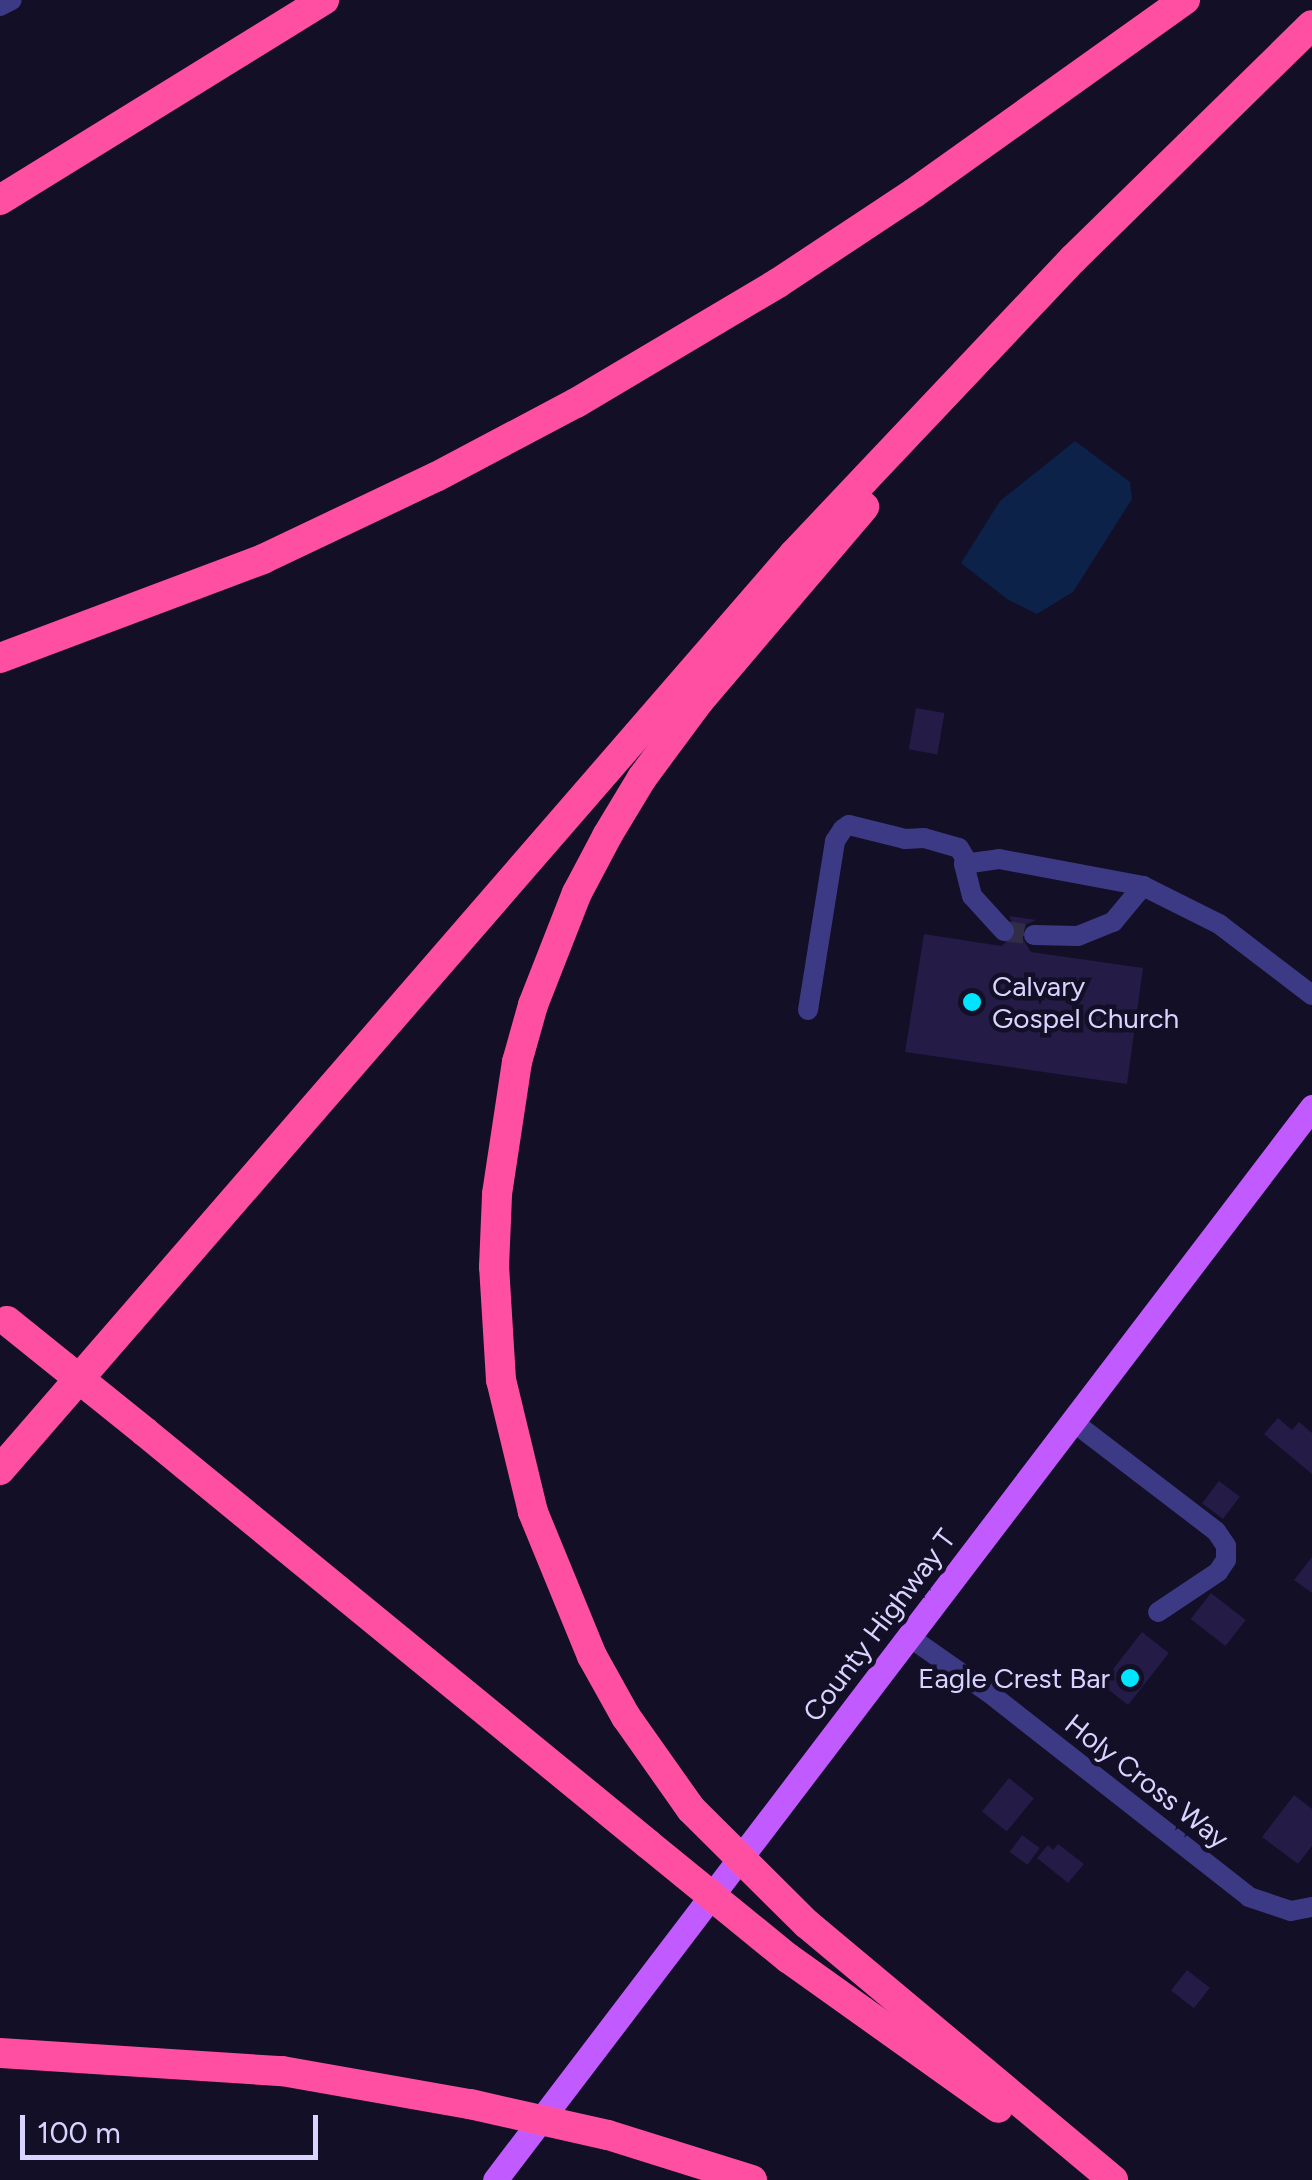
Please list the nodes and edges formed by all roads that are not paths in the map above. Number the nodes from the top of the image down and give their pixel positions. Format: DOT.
graph roads {
  1 [pos="12,0"];
  2 [pos="324,0"];
  3 [pos="1185,0"];
  4 [pos="0,6"];
  5 [pos="1312,25"];
  6 [pos="1134,198"];
  7 [pos="1,200"];
  8 [pos="0,658"];
  9 [pos="968,864"];
  10 [pos="1143,886"];
  11 [pos="1004,931"];
  12 [pos="1034,934"];
  13 [pos="1312,995"];
  14 [pos="808,1010"];
  15 [pos="1312,1107"];
  16 [pos="4,1318"];
  17 [pos="1072,1422"];
  18 [pos="0,1470"];
  19 [pos="1158,1612"];
  20 [pos="908,1636"];
  21 [pos="1312,1907"];
  22 [pos="0,2053"];
  23 [pos="495,2180"];
  24 [pos="752,2180"];
  25 [pos="1098,2180"];
  26 [pos="1114,2180"];
  1 -- 4 [label="street"];
  2 -- 7 [label="highway"];
  3 -- 8 [label="highway"];
  5 -- 6 [label="highway"];
  6 -- 18 [label="highway"];
  6 -- 26 [label="highway, bridge"];
  9 -- 10 [label="street"];
  9 -- 11 [label="street"];
  9 -- 14 [label="street"];
  10 -- 12 [label="street"];
  10 -- 13 [label="street"];
  15 -- 17 [label="main road, County Highway T"];
  16 -- 25 [label="highway, bridge"];
  17 -- 19 [label="street"];
  17 -- 20 [label="main road, County Highway T"];
  20 -- 21 [label="street, Holy Cross Way"];
  20 -- 23 [label="main road, County Highway T"];
  22 -- 24 [label="highway, bridge"];
}
